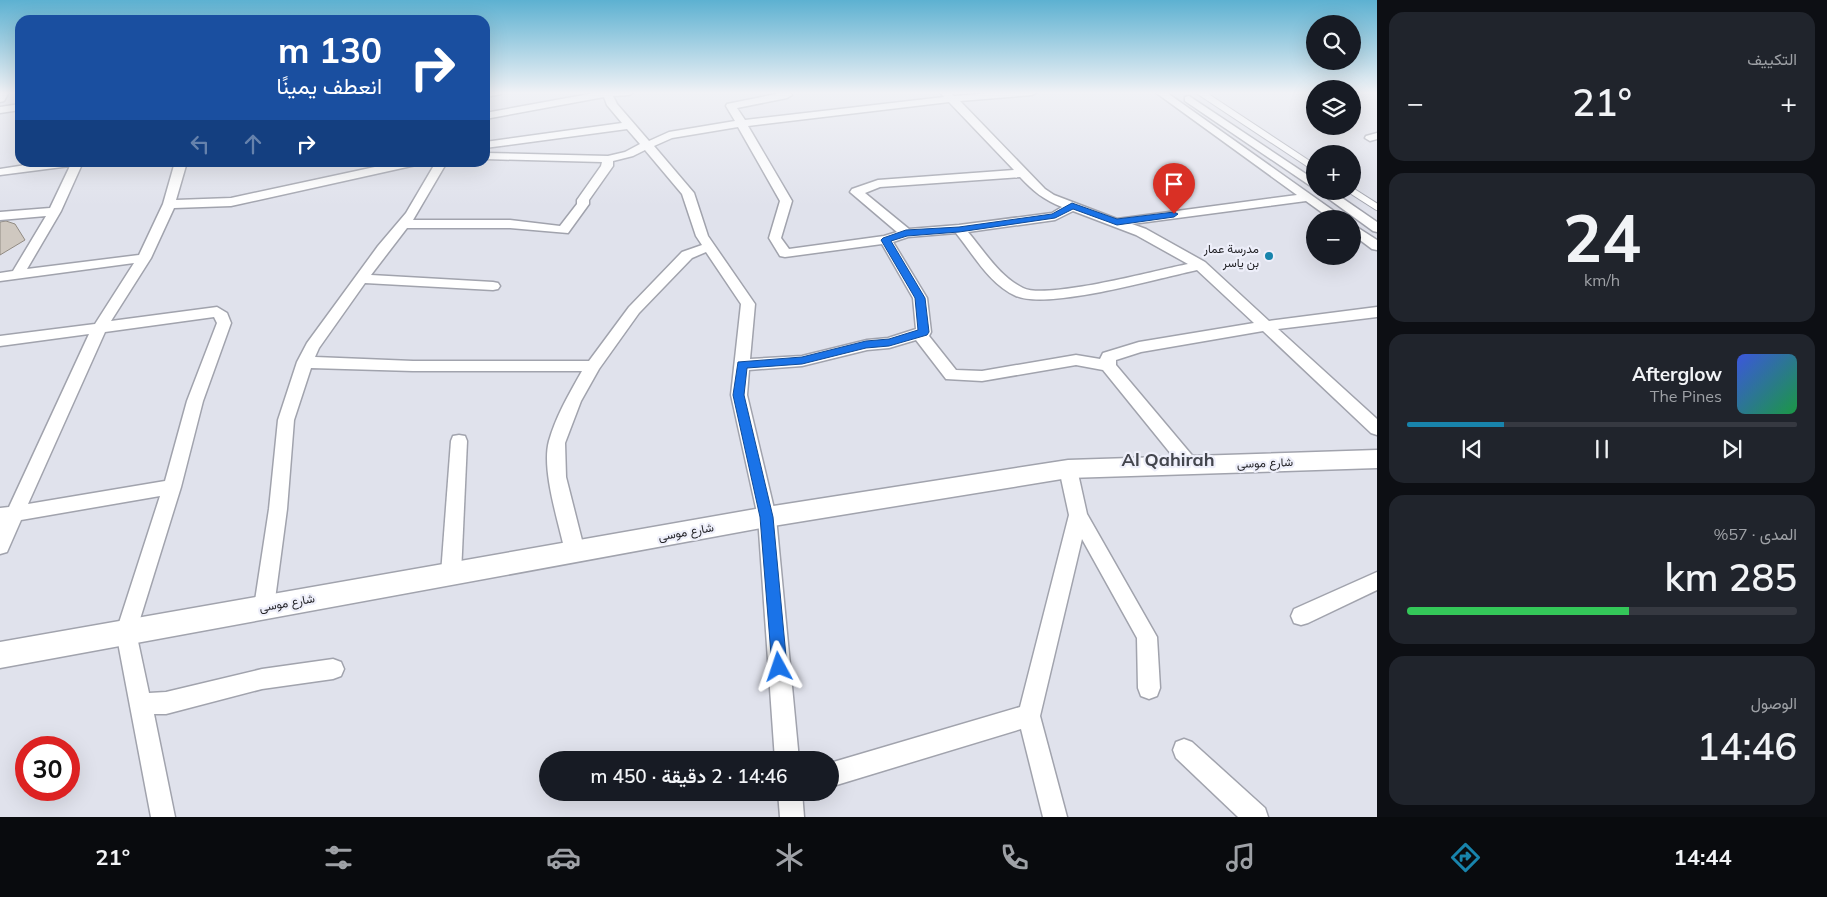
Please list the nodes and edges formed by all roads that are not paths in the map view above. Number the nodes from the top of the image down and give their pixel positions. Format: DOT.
graph roads {
  1 [pos="592,130"];
  2 [pos="634,130"];
  3 [pos="701,130"];
  4 [pos="746,130"];
  5 [pos="982,130"];
  6 [pos="1214,130"];
  7 [pos="1235,130"];
  8 [pos="1258,130"];
  9 [pos="490,144"];
  10 [pos="647,145"];
  11 [pos="490,156"];
  12 [pos="608,160"];
  13 [pos="1306,162"];
  14 [pos="37,167"];
  15 [pos="76,167"];
  16 [pos="180,167"];
  17 [pos="393,167"];
  18 [pos="439,167"];
  19 [pos="0,172"];
  20 [pos="1023,173"];
  21 [pos="1306,179"];
  22 [pos="1306,196"];
  23 [pos="1306,197"];
  24 [pos="1361,197"];
  25 [pos="1312,200"];
  26 [pos="1337,200"];
  27 [pos="169,204"];
  28 [pos="1072,206"];
  29 [pos="1377,207"];
  30 [pos="1326,210"];
  31 [pos="55,211"];
  32 [pos="0,216"];
  33 [pos="1117,222"];
  34 [pos="404,224"];
  35 [pos="1377,228"];
  36 [pos="959,229"];
  37 [pos="906,233"];
  38 [pos="1361,234"];
  39 [pos="886,240"];
  40 [pos="1377,246"];
  41 [pos="709,247"];
  42 [pos="144,258"];
  43 [pos="1200,265"];
  44 [pos="17,274"];
  45 [pos="0,277"];
  46 [pos="361,279"];
  47 [pos="493,286"];
  48 [pos="1377,312"];
  49 [pos="1266,326"];
  50 [pos="99,328"];
  51 [pos="919,333"];
  52 [pos="0,342"];
  53 [pos="305,362"];
  54 [pos="742,365"];
  55 [pos="593,366"];
  56 [pos="1108,366"];
  57 [pos="1377,429"];
  58 [pos="459,441"];
  59 [pos="1377,459"];
  60 [pos="1190,465"];
  61 [pos="1068,469"];
  62 [pos="172,487"];
  63 [pos="8,514"];
  64 [pos="1078,515"];
  65 [pos="767,517"];
  66 [pos="0,546"];
  67 [pos="575,552"];
  68 [pos="451,574"];
  69 [pos="1377,581"];
  70 [pos="264,608"];
  71 [pos="1301,616"];
  72 [pos="126,632"];
  73 [pos="0,655"];
  74 [pos="333,669"];
  75 [pos="1149,688"];
  76 [pos="140,704"];
  77 [pos="1028,716"];
  78 [pos="1184,750"];
  79 [pos="786,751"];
  80 [pos="839,772"];
  81 [pos="791,801"];
  82 [pos="163,817"];
  83 [pos="792,817"];
  84 [pos="1055,817"];
  85 [pos="1256,817"];
  1 -- 9 [label="street"];
  2 -- 10 [label="street"];
  3 -- 10 [label="street"];
  4 -- 39 [label="street"];
  5 -- 20 [label="street"];
  6 -- 22 [label="street"];
  7 -- 21 [label="street"];
  8 -- 13 [label="lane"];
  10 -- 12 [label="street"];
  10 -- 41 [label="street"];
  11 -- 12 [label="street"];
  12 -- 34 [label="street"];
  14 -- 19 [label="street"];
  15 -- 31 [label="street"];
  16 -- 27 [label="street"];
  17 -- 27 [label="street"];
  18 -- 34 [label="street"];
  20 -- 28 [label="street"];
  20 -- 37 [label="street"];
  23 -- 33 [label="street"];
  24 -- 29 [label="lane"];
  25 -- 30 [label="street"];
  26 -- 35 [label="street"];
  27 -- 42 [label="street"];
  28 -- 33 [label="street"];
  28 -- 36 [label="street"];
  31 -- 32 [label="street"];
  31 -- 44 [label="street"];
  33 -- 43 [label="street"];
  34 -- 46 [label="street"];
  36 -- 37 [label="street"];
  36 -- 43 [label="street"];
  37 -- 39 [label="street"];
  38 -- 40 [label="street"];
  39 -- 51 [label="street"];
  41 -- 54 [label="street"];
  41 -- 55 [label="street"];
  42 -- 44 [label="street"];
  42 -- 50 [label="street"];
  43 -- 49 [label="street"];
  44 -- 45 [label="street"];
  46 -- 47 [label="street"];
  46 -- 53 [label="street"];
  48 -- 49 [label="street"];
  49 -- 56 [label="street"];
  49 -- 57 [label="street"];
  50 -- 52 [label="street"];
  50 -- 62 [label="street"];
  50 -- 63 [label="street"];
  51 -- 54 [label="street"];
  51 -- 56 [label="street"];
  53 -- 55 [label="street"];
  53 -- 70 [label="street"];
  54 -- 65 [label="street"];
  55 -- 67 [label="street"];
  56 -- 60 [label="street"];
  58 -- 68 [label="street"];
  59 -- 60 [label="street, شارع موسى"];
  60 -- 61 [label="street, شارع موسى"];
  61 -- 64 [label="street"];
  61 -- 65 [label="street, شارع موسى"];
  62 -- 63 [label="street"];
  62 -- 72 [label="street"];
  63 -- 66 [label="street"];
  64 -- 75 [label="street"];
  64 -- 77 [label="street"];
  65 -- 67 [label="street, شارع موسى"];
  65 -- 79 [label="street"];
  67 -- 68 [label="street, شارع موسى"];
  68 -- 70 [label="street, شارع موسى"];
  69 -- 71 [label="street"];
  70 -- 72 [label="street, شارع موسى"];
  72 -- 73 [label="street, شارع موسى"];
  72 -- 76 [label="street"];
  74 -- 76 [label="street"];
  76 -- 82 [label="street"];
  77 -- 80 [label="street"];
  77 -- 84 [label="street"];
  78 -- 85 [label="street"];
  81 -- 83 [label="street"];
}
